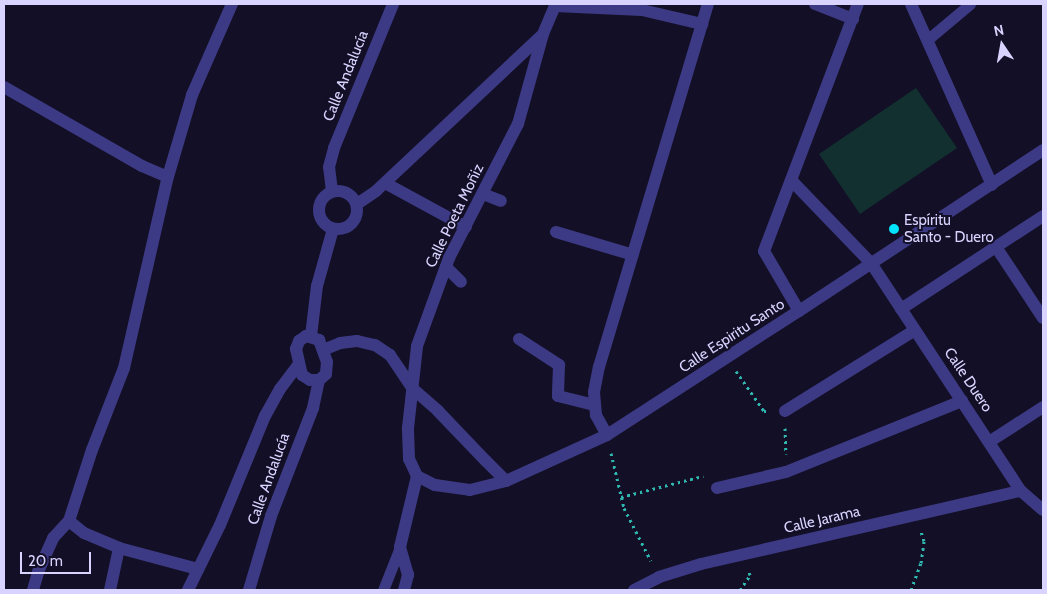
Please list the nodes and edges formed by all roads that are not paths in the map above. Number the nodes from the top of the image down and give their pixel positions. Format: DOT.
graph roads {
  1 [pos="232,4"];
  2 [pos="393,4"];
  3 [pos="708,4"];
  4 [pos="815,4"];
  5 [pos="858,4"];
  6 [pos="911,4"];
  7 [pos="970,4"];
  8 [pos="555,5"];
  9 [pos="853,19"];
  10 [pos="702,24"];
  11 [pos="543,34"];
  12 [pos="927,40"];
  13 [pos="4,87"];
  14 [pos="1043,150"];
  15 [pos="168,177"];
  16 [pos="791,180"];
  17 [pos="385,183"];
  18 [pos="992,185"];
  19 [pos="332,192"];
  20 [pos="483,194"];
  21 [pos="501,201"];
  22 [pos="357,204"];
  23 [pos="1043,216"];
  24 [pos="466,227"];
  25 [pos="333,229"];
  26 [pos="556,232"];
  27 [pos="996,247"];
  28 [pos="633,255"];
  29 [pos="871,263"];
  30 [pos="446,267"];
  31 [pos="461,282"];
  32 [pos="902,309"];
  33 [pos="799,312"];
  34 [pos="1043,318"];
  35 [pos="915,330"];
  36 [pos="311,336"];
  37 [pos="519,338"];
  38 [pos="323,350"];
  39 [pos="300,364"];
  40 [pos="318,380"];
  41 [pos="412,388"];
  42 [pos="962,401"];
  43 [pos="595,405"];
  44 [pos="1043,407"];
  45 [pos="785,411"];
  46 [pos="607,435"];
  47 [pos="990,442"];
  48 [pos="417,476"];
  49 [pos="506,481"];
  50 [pos="717,488"];
  51 [pos="1021,491"];
  52 [pos="1043,510"];
  53 [pos="69,521"];
  54 [pos="400,547"];
  55 [pos="119,548"];
  56 [pos="198,569"];
  57 [pos="651,587"];
  58 [pos="33,590"];
  59 [pos="110,590"];
  60 [pos="188,590"];
  61 [pos="249,590"];
  62 [pos="383,590"];
  63 [pos="404,590"];
  64 [pos="634,590"];
  1 -- 15 [label="street"];
  2 -- 19 [label="street, Calle Andalucía"];
  3 -- 10 [label="street"];
  4 -- 9 [label="street"];
  5 -- 9 [label="street"];
  6 -- 12 [label="street"];
  7 -- 12 [label="lane"];
  8 -- 10 [label="street"];
  8 -- 11 [label="street, Calle Poeta Moñiz"];
  9 -- 16 [label="street"];
  10 -- 28 [label="street"];
  11 -- 17 [label="street"];
  11 -- 20 [label="street, Calle Poeta Moñiz"];
  12 -- 18 [label="street"];
  13 -- 15 [label="street"];
  14 -- 18 [label="street, Calle Espiritu Santo"];
  15 -- 53 [label="street"];
  16 -- 29 [label="street, Calle Duero"];
  16 -- 33 [label="street"];
  17 -- 22 [label="street"];
  17 -- 24 [label="street"];
  18 -- 29 [label="street, Calle Espiritu Santo"];
  19 -- 22 [label="street"];
  19 -- 25 [label="street"];
  20 -- 21 [label="street"];
  20 -- 24 [label="street, Calle Poeta Moñiz"];
  22 -- 25 [label="street"];
  23 -- 27 [label="street"];
  24 -- 30 [label="street, Calle Poeta Moñiz"];
  25 -- 36 [label="street"];
  26 -- 28 [label="street"];
  27 -- 32 [label="street"];
  27 -- 34 [label="street"];
  28 -- 43 [label="street"];
  29 -- 32 [label="street, Calle Duero"];
  29 -- 33 [label="street, Calle Espiritu Santo"];
  30 -- 31 [label="street"];
  30 -- 41 [label="street, Calle Poeta Moñiz"];
  32 -- 35 [label="street, Calle Duero"];
  33 -- 46 [label="street, Calle Espiritu Santo"];
  35 -- 42 [label="street, Calle Duero"];
  35 -- 45 [label="street"];
  36 -- 38 [label="street"];
  36 -- 39 [label="street"];
  37 -- 43 [label="street"];
  38 -- 40 [label="street, Calle Andalucía"];
  38 -- 41 [label="street"];
  39 -- 40 [label="street"];
  39 -- 56 [label="street"];
  40 -- 61 [label="street, Calle Andalucía"];
  41 -- 48 [label="street, Calle Poeta Moñiz"];
  41 -- 49 [label="street"];
  42 -- 47 [label="street, Calle Duero"];
  42 -- 50 [label="street"];
  43 -- 46 [label="street"];
  44 -- 47 [label="street"];
  46 -- 49 [label="street, Calle Espiritu Santo"];
  47 -- 51 [label="street, Calle Duero"];
  48 -- 49 [label="street, Calle Espiritu Santo"];
  48 -- 54 [label="street"];
  51 -- 52 [label="street, Calle Duero"];
  51 -- 57 [label="street, Calle Jarama"];
  53 -- 55 [label="street"];
  53 -- 58 [label="street"];
  54 -- 62 [label="lane"];
  54 -- 63 [label="street"];
  55 -- 56 [label="street"];
  55 -- 59 [label="street"];
  56 -- 60 [label="street"];
  57 -- 64 [label="street, Calle Jarama"];
}
